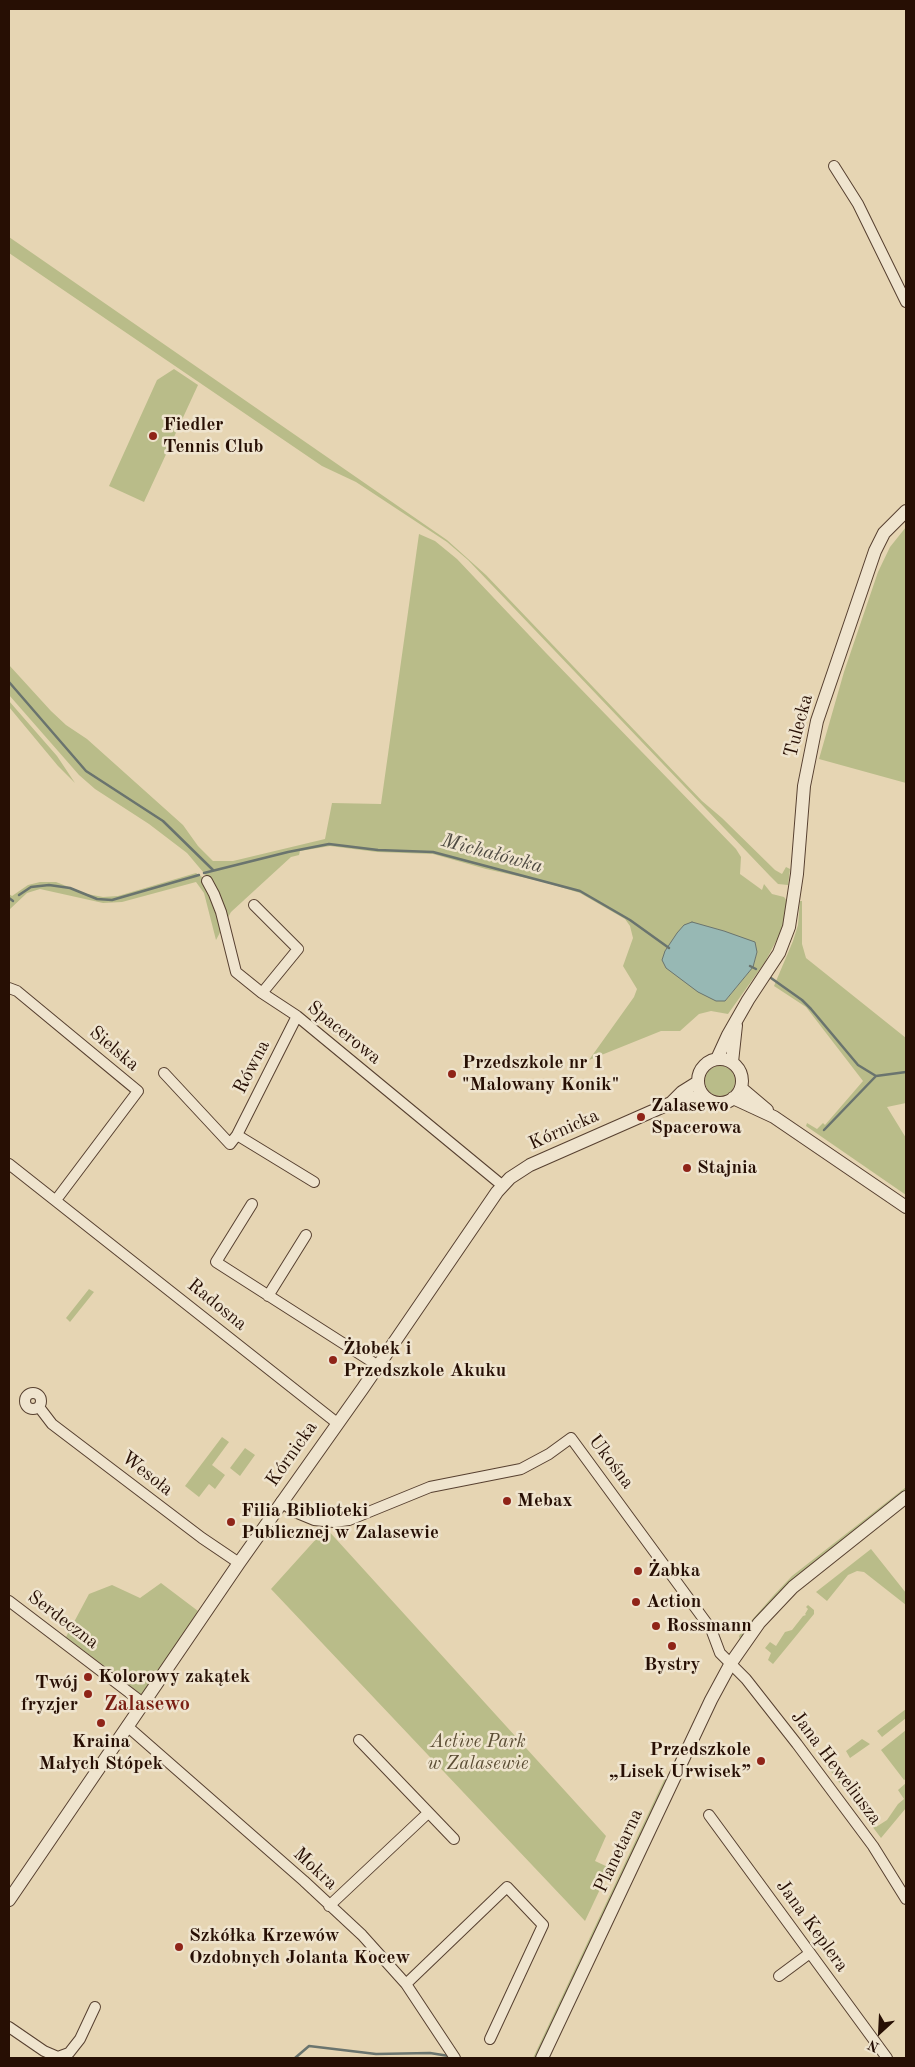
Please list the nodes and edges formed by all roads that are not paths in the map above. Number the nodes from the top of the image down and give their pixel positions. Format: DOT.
graph roads {
  1 [pos="834,166"];
  2 [pos="906,302"];
  3 [pos="906,510"];
  4 [pos="206,881"];
  5 [pos="254,905"];
  6 [pos="9,988"];
  7 [pos="262,993"];
  8 [pos="298,1016"];
  9 [pos="736,1022"];
  10 [pos="717,1059"];
  11 [pos="732,1062"];
  12 [pos="164,1073"];
  13 [pos="698,1082"];
  14 [pos="741,1088"];
  15 [pos="703,1095"];
  16 [pos="733,1098"];
  17 [pos="671,1103"];
  18 [pos="774,1117"];
  19 [pos="237,1135"];
  20 [pos="9,1164"];
  21 [pos="314,1182"];
  22 [pos="502,1186"];
  23 [pos="56,1200"];
  24 [pos="252,1204"];
  25 [pos="906,1207"];
  26 [pos="306,1235"];
  27 [pos="268,1296"];
  28 [pos="377,1365"];
  29 [pos="39,1408"];
  30 [pos="337,1423"];
  31 [pos="906,1497"];
  32 [pos="281,1502"];
  33 [pos="239,1563"];
  34 [pos="9,1600"];
  35 [pos="731,1664"];
  36 [pos="143,1703"];
  37 [pos="127,1726"];
  38 [pos="359,1740"];
  39 [pos="428,1813"];
  40 [pos="709,1815"];
  41 [pos="454,1839"];
  42 [pos="904,1893"];
  43 [pos="9,1900"];
  44 [pos="329,1906"];
  45 [pos="810,1953"];
  46 [pos="779,1976"];
  47 [pos="406,1984"];
  48 [pos="95,2007"];
  49 [pos="9,2027"];
  50 [pos="490,2038"];
  51 [pos="455,2058"];
  52 [pos="542,2058"];
  53 [pos="887,2058"];
  1 -- 2 [label="street"];
  3 -- 9 [label="street, Tulecka"];
  4 -- 7 [label="street, Spacerowa"];
  5 -- 7 [label="street"];
  6 -- 23 [label="street, Sielska"];
  7 -- 8 [label="street, Spacerowa"];
  8 -- 19 [label="street, Równa"];
  8 -- 22 [label="street, Spacerowa"];
  9 -- 10 [label="street"];
  9 -- 11 [label="street"];
  10 -- 11 [label="street"];
  10 -- 13 [label="street"];
  11 -- 14 [label="street"];
  12 -- 19 [label="street"];
  13 -- 15 [label="street"];
  13 -- 17 [label="street, Kórnicka"];
  14 -- 16 [label="street"];
  14 -- 18 [label="street"];
  15 -- 16 [label="street"];
  15 -- 17 [label="street, Kórnicka"];
  16 -- 18 [label="street"];
  17 -- 22 [label="street, Kórnicka"];
  18 -- 25 [label="street"];
  19 -- 21 [label="street"];
  20 -- 23 [label="street, Radosna"];
  22 -- 28 [label="street, Kórnicka"];
  23 -- 30 [label="street, Radosna"];
  24 -- 27 [label="street"];
  26 -- 27 [label="street"];
  27 -- 28 [label="street"];
  28 -- 30 [label="street, Kórnicka"];
  29 -- 33 [label="street, Wesoła"];
  30 -- 32 [label="street, Kórnicka"];
  31 -- 35 [label="street, Planetarna"];
  32 -- 33 [label="street, Kórnicka"];
  32 -- 35 [label="street, Ukośna"];
  33 -- 36 [label="street, Kórnicka"];
  34 -- 36 [label="street, Serdeczna"];
  35 -- 42 [label="street, Jana Heweliusza"];
  35 -- 52 [label="street, Planetarna"];
  36 -- 37 [label="street, Kórnicka"];
  37 -- 43 [label="street, Kórnicka"];
  37 -- 44 [label="street, Mokra"];
  38 -- 39 [label="street"];
  39 -- 41 [label="street"];
  39 -- 44 [label="street"];
  40 -- 45 [label="street, Jana Keplera"];
  44 -- 47 [label="street, Mokra"];
  45 -- 46 [label="street"];
  45 -- 53 [label="street, Jana Keplera"];
  47 -- 50 [label="street"];
  47 -- 51 [label="street, Mokra"];
  48 -- 49 [label="street"];
}
